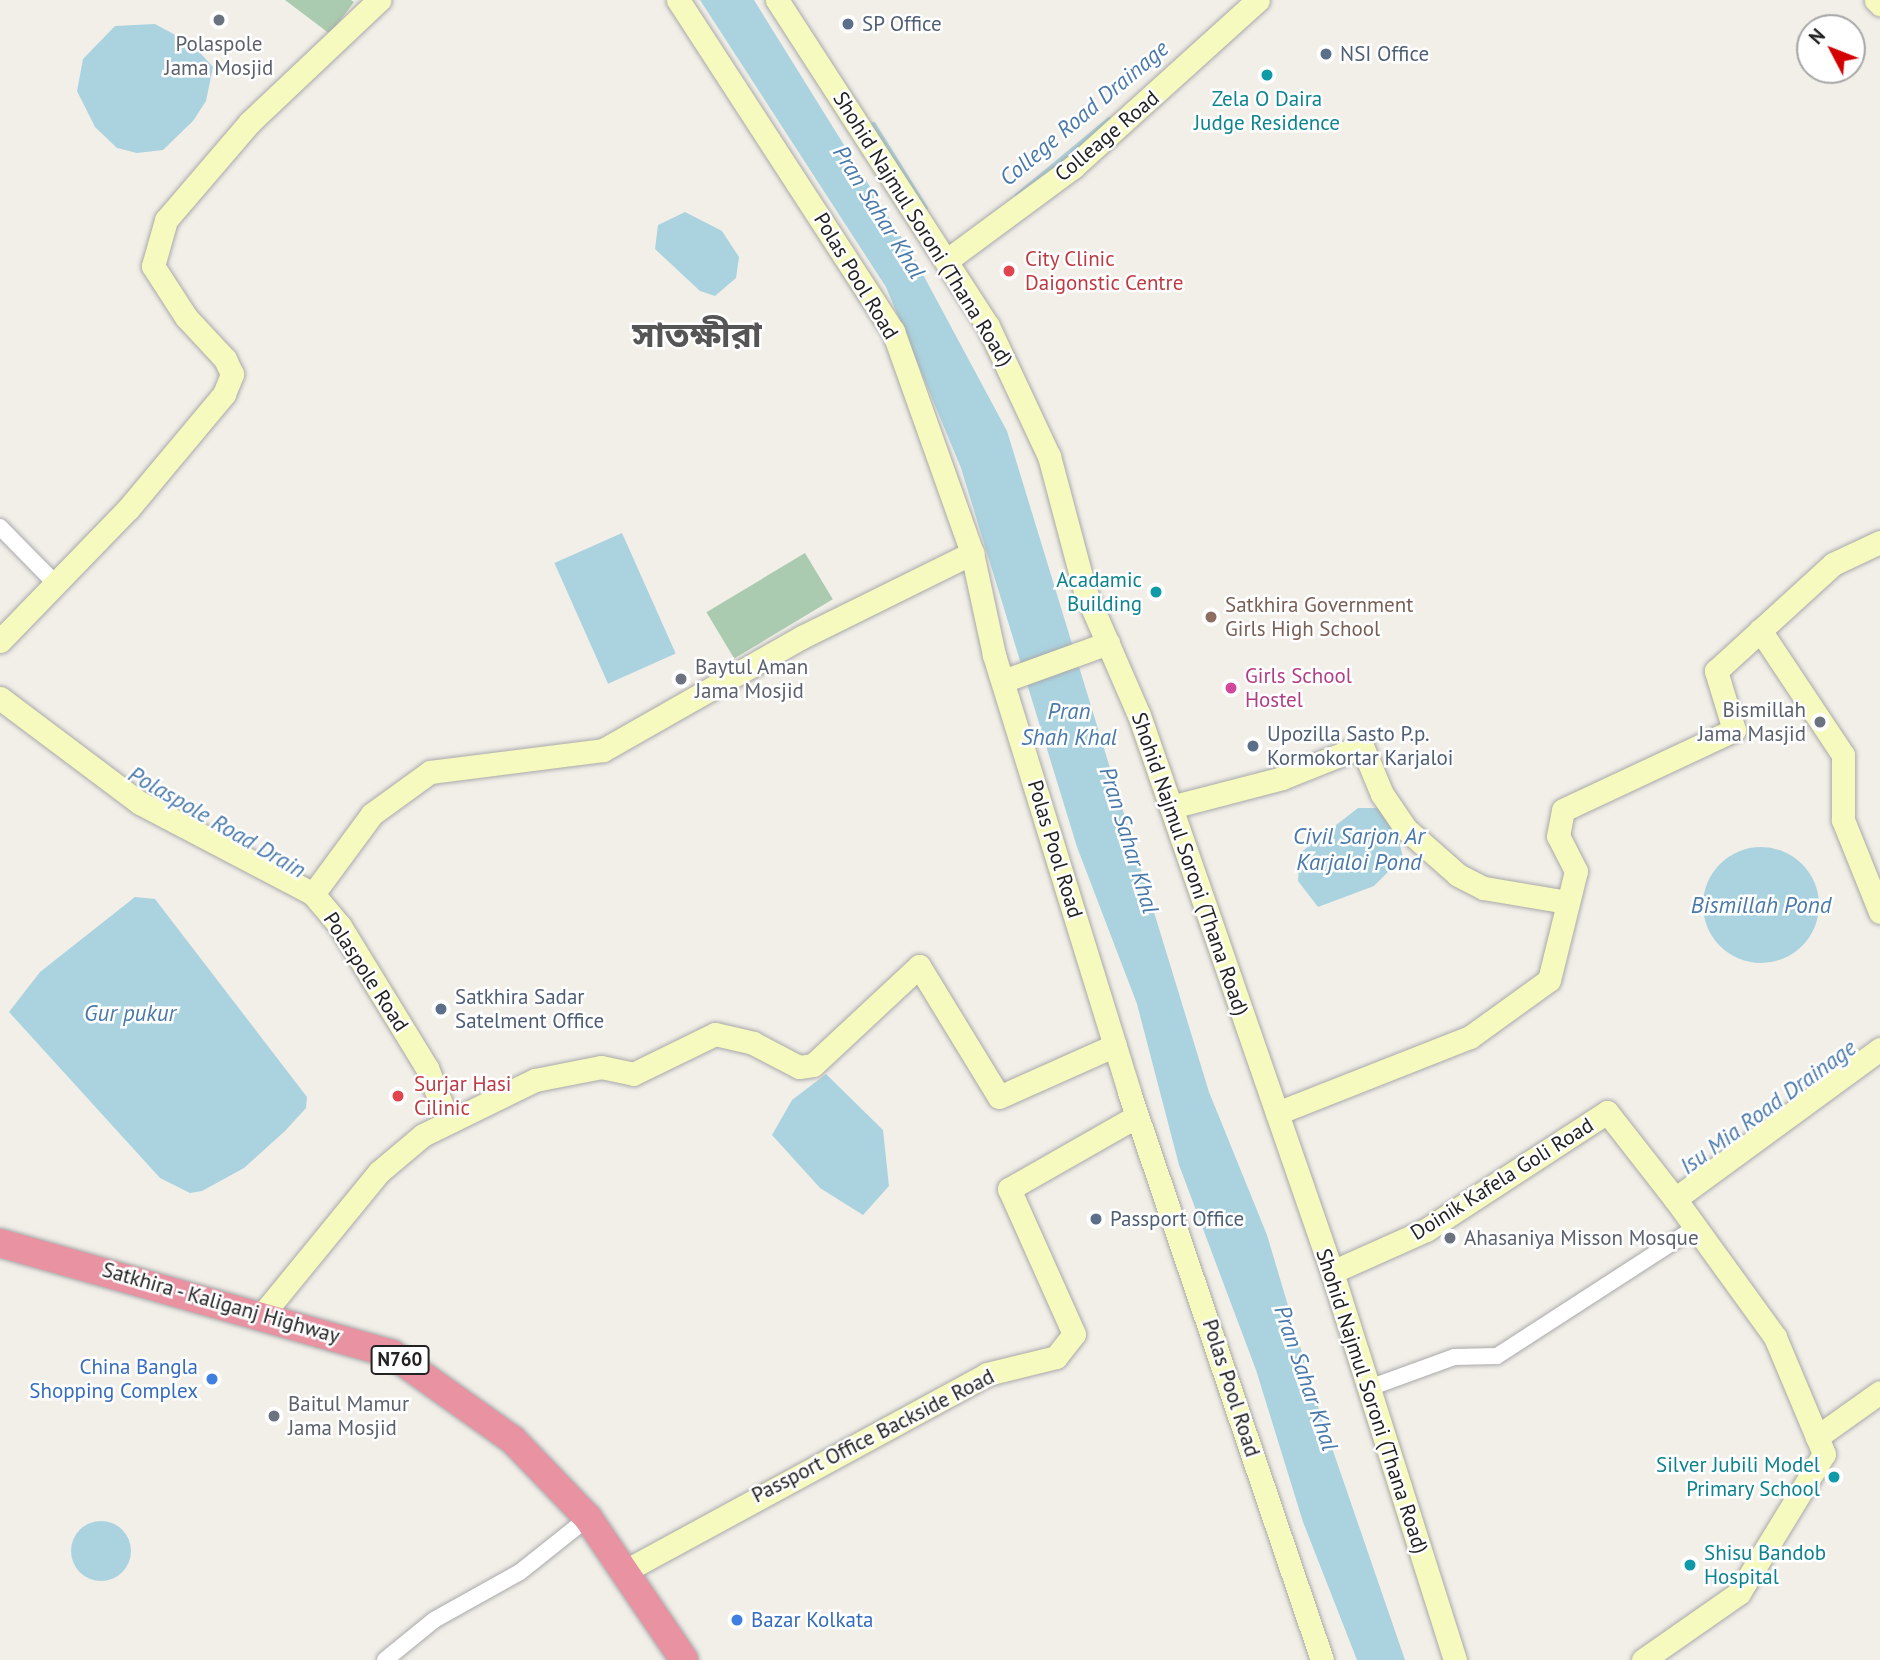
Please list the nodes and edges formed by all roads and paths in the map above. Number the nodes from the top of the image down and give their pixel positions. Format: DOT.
graph roads {
  1 [pos="379,0"];
  2 [pos="678,0"];
  3 [pos="777,0"];
  4 [pos="1258,0"];
  5 [pos="1876,0"];
  6 [pos="1880,5"];
  7 [pos="946,261"];
  8 [pos="0,527"];
  9 [pos="1880,542"];
  10 [pos="972,554"];
  11 [pos="56,584"];
  12 [pos="1760,629"];
  13 [pos="0,641"];
  14 [pos="1108,643"];
  15 [pos="1003,681"];
  16 [pos="0,698"];
  17 [pos="1171,807"];
  18 [pos="313,894"];
  19 [pos="1567,902"];
  20 [pos="1880,912"];
  21 [pos="1115,1045"];
  22 [pos="1880,1049"];
  23 [pos="1277,1113"];
  24 [pos="1137,1116"];
  25 [pos="448,1121"];
  26 [pos="1675,1199"];
  27 [pos="1698,1226"];
  28 [pos="0,1243"];
  29 [pos="1332,1272"];
  30 [pos="262,1315"];
  31 [pos="1368,1388"];
  32 [pos="1880,1392"];
  33 [pos="1817,1437"];
  34 [pos="587,1518"];
  35 [pos="622,1572"];
  36 [pos="385,1660"];
  37 [pos="684,1660"];
  38 [pos="1322,1660"];
  39 [pos="1455,1660"];
  40 [pos="1643,1660"];
  1 -- 11 [label="street"];
  2 -- 10 [label="street, Polas Pool Road"];
  3 -- 7 [label="street, Shohid Najmul Soroni (Thana Road)"];
  4 -- 7 [label="street, Colleage Road"];
  5 -- 6 [label="street"];
  7 -- 14 [label="street, Shohid Najmul Soroni (Thana Road)"];
  8 -- 11 [label="street"];
  9 -- 12 [label="street"];
  10 -- 15 [label="street, Polas Pool Road"];
  10 -- 18 [label="street"];
  11 -- 13 [label="street"];
  12 -- 19 [label="street"];
  12 -- 20 [label="street"];
  14 -- 15 [label="street"];
  14 -- 17 [label="street, Shohid Najmul Soroni (Thana Road)"];
  15 -- 21 [label="street, Polas Pool Road"];
  16 -- 18 [label="street, Polaspole Road"];
  17 -- 19 [label="street"];
  17 -- 23 [label="street, Shohid Najmul Soroni (Thana Road)"];
  18 -- 25 [label="street, Polaspole Road"];
  19 -- 23 [label="street"];
  21 -- 24 [label="street, Polas Pool Road"];
  21 -- 25 [label="street"];
  22 -- 26 [label="street"];
  23 -- 29 [label="street, Shohid Najmul Soroni (Thana Road)"];
  24 -- 35 [label="street, Passport Office Backside Road"];
  24 -- 38 [label="street, Polas Pool Road"];
  25 -- 30 [label="street"];
  26 -- 27 [label="street"];
  26 -- 29 [label="street, Doinik Kafela Goli Road"];
  27 -- 31 [label="street"];
  27 -- 33 [label="street"];
  28 -- 30 [label="highway, Satkhira - Kaliganj Highway / N760"];
  29 -- 31 [label="street, Shohid Najmul Soroni (Thana Road)"];
  30 -- 34 [label="highway, Satkhira - Kaliganj Highway / N760"];
  31 -- 39 [label="street, Shohid Najmul Soroni (Thana Road)"];
  32 -- 33 [label="street"];
  33 -- 40 [label="street"];
  34 -- 35 [label="highway, Satkhira - Kaliganj Highway / N760"];
  34 -- 36 [label="street"];
  35 -- 37 [label="highway, Satkhira - Kaliganj Highway / N760"];
}
